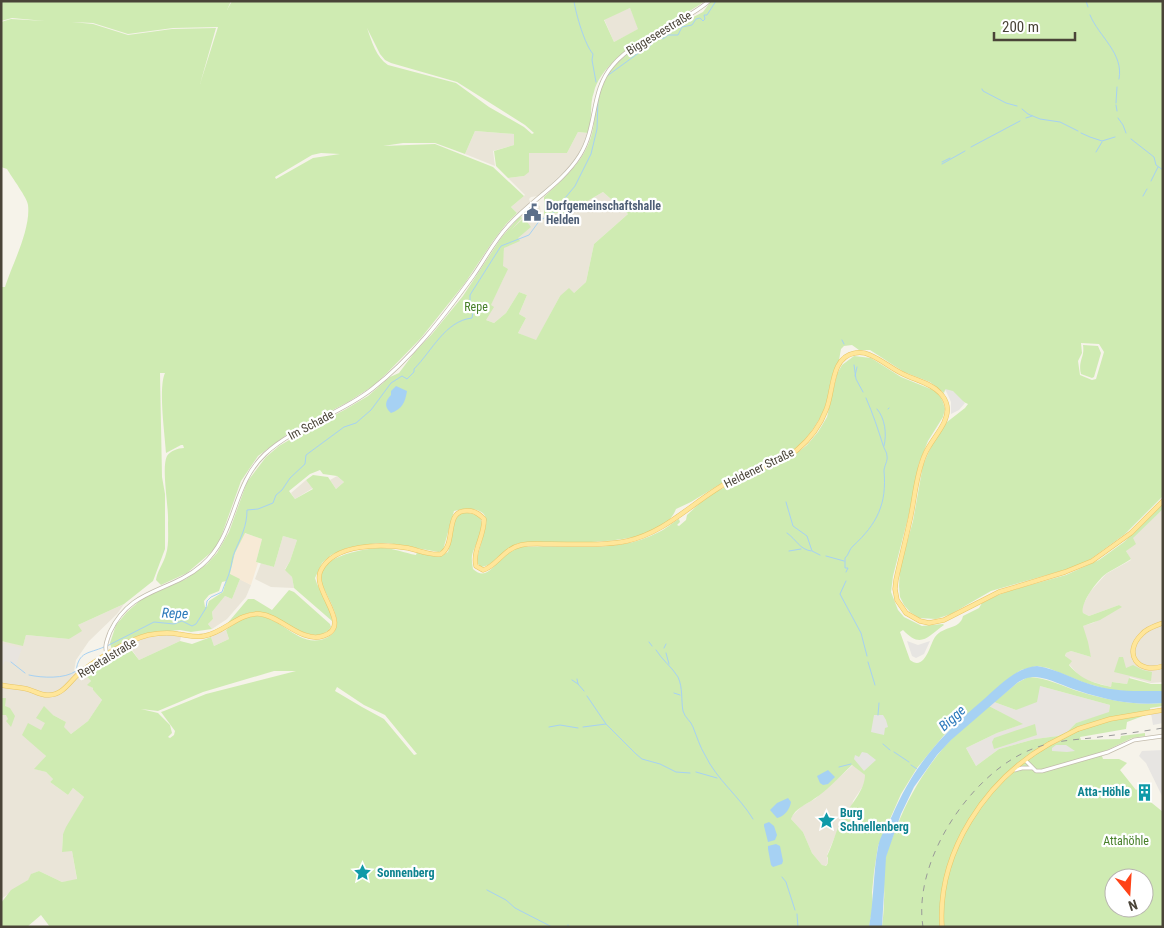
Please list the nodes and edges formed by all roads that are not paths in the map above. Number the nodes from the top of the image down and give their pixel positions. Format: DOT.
graph roads {
  1 [pos="709,1"];
  2 [pos="538,198"];
  3 [pos="1163,501"];
  4 [pos="1163,623"];
  5 [pos="191,636"];
  6 [pos="106,654"];
  7 [pos="1163,666"];
  8 [pos="1,685"];
  9 [pos="1163,710"];
  10 [pos="1163,736"];
  11 [pos="1026,761"];
  12 [pos="1032,769"];
  13 [pos="1015,770"];
  14 [pos="942,927"];
  1 -- 2 [label="street, Biggeseestraße"];
  2 -- 6 [label="street, Im Schade"];
  3 -- 5 [label="main road, Heldener Straße"];
  4 -- 7 [label="main road"];
  5 -- 6 [label="main road, Repetalstraße"];
  6 -- 8 [label="main road, Repetalstraße"];
  9 -- 11 [label="main road, bridge"];
  10 -- 12 [label="street"];
  11 -- 12 [label="street"];
  11 -- 13 [label="main road"];
  12 -- 13 [label="street"];
  13 -- 14 [label="main road"];
}
